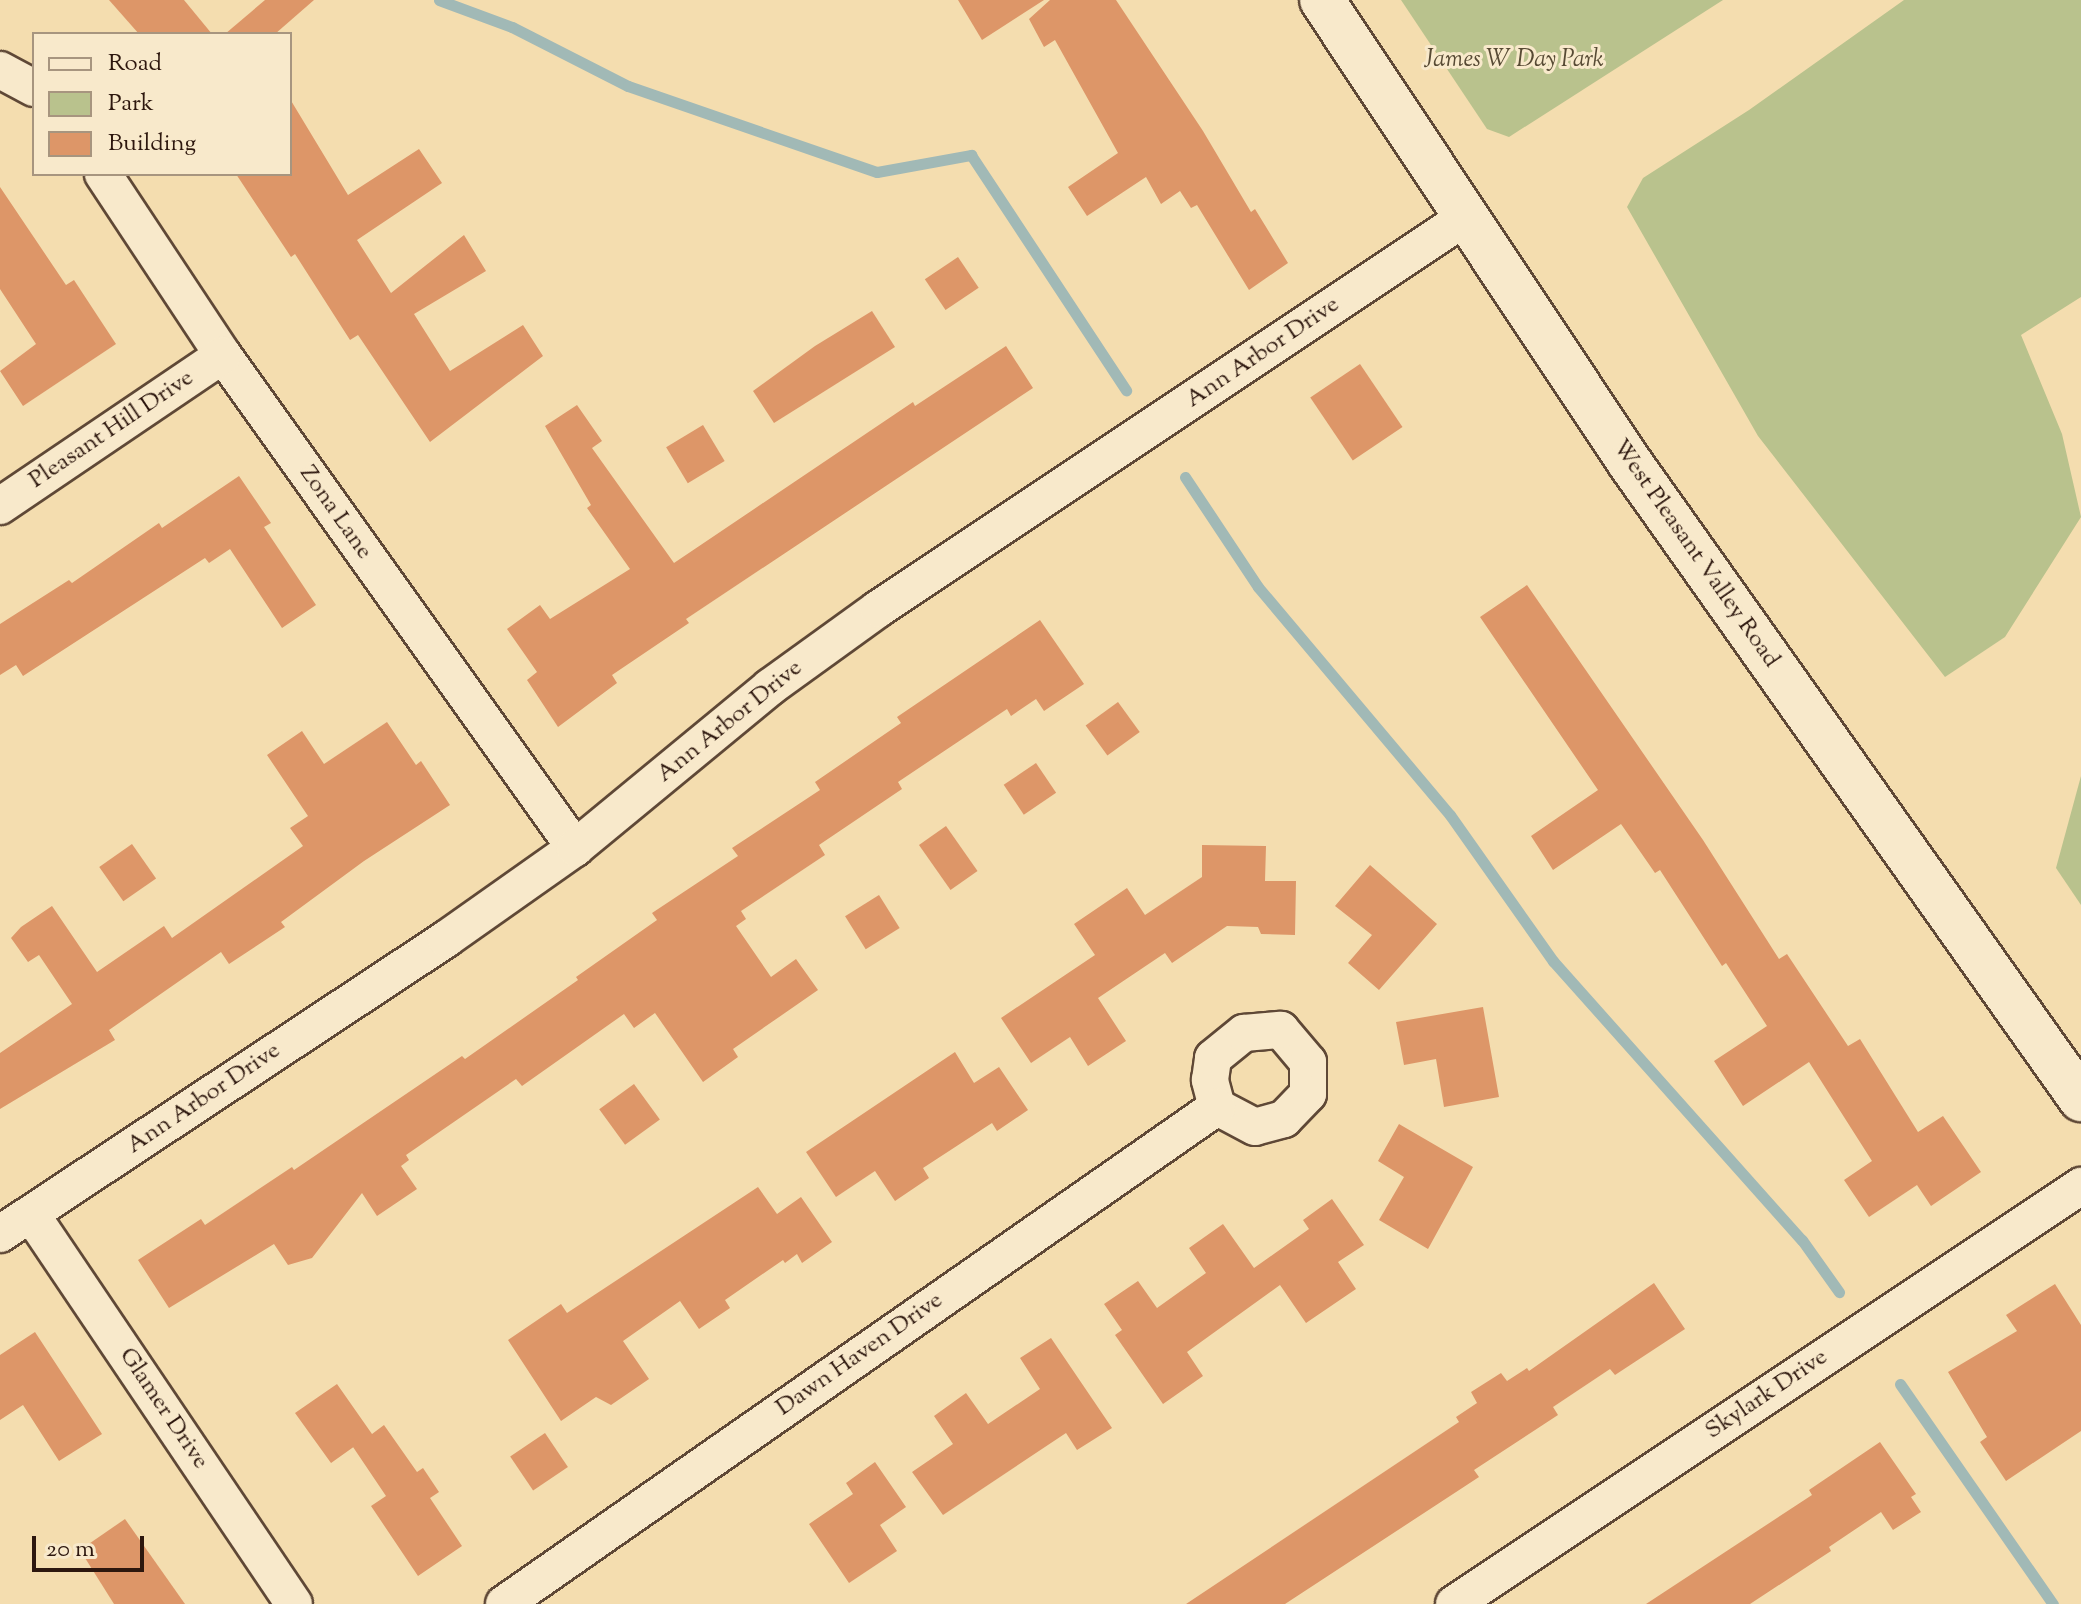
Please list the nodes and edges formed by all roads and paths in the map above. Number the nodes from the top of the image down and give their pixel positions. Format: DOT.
graph roads {
  1 [pos="1322,0"];
  2 [pos="0,70"];
  3 [pos="32,87"];
  4 [pos="104,176"];
  5 [pos="1466,217"];
  6 [pos="223,355"];
  7 [pos="0,506"];
  8 [pos="575,848"];
  9 [pos="2081,1099"];
  10 [pos="1217,1107"];
  11 [pos="2081,1186"];
  12 [pos="31,1214"];
  13 [pos="0,1234"];
  14 [pos="294,1604"];
  15 [pos="504,1604"];
  16 [pos="1454,1604"];
  1 -- 5 [label="main road, West Pleasant Valley Road"];
  2 -- 3 [label="street"];
  4 -- 6 [label="street, Zona Lane"];
  5 -- 8 [label="street, Ann Arbor Drive"];
  5 -- 9 [label="main road, West Pleasant Valley Road"];
  6 -- 7 [label="street, Pleasant Hill Drive"];
  6 -- 8 [label="street, Zona Lane"];
  8 -- 12 [label="street, Ann Arbor Drive"];
  10 -- 15 [label="street, Dawn Haven Drive"];
  11 -- 16 [label="street, Skylark Drive"];
  12 -- 13 [label="street, Ann Arbor Drive"];
  12 -- 14 [label="street, Glamer Drive"];
}
